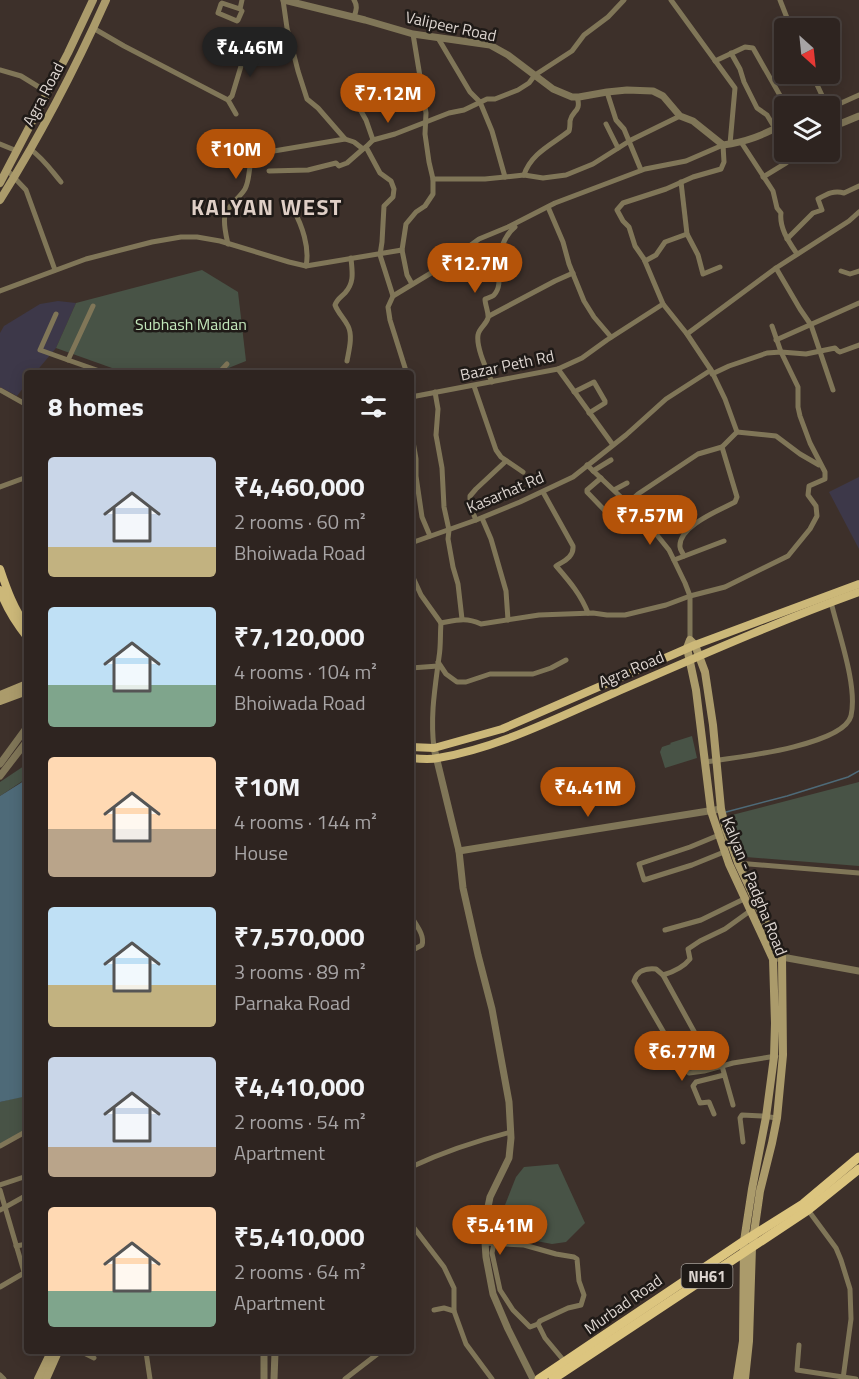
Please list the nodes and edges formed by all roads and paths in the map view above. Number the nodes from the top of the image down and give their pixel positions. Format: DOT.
graph roads {
  1 [pos="93,0"];
  2 [pos="106,0"];
  3 [pos="242,0"];
  4 [pos="284,0"];
  5 [pos="354,0"];
  6 [pos="624,0"];
  7 [pos="671,0"];
  8 [pos="780,0"];
  9 [pos="240,9"];
  10 [pos="354,17"];
  11 [pos="787,18"];
  12 [pos="93,28"];
  13 [pos="413,34"];
  14 [pos="438,38"];
  15 [pos="248,43"];
  16 [pos="731,53"];
  17 [pos="715,61"];
  18 [pos="0,70"];
  19 [pos="535,75"];
  20 [pos="421,82"];
  21 [pos="47,92"];
  22 [pos="607,92"];
  23 [pos="859,95"];
  24 [pos="780,96"];
  25 [pos="577,97"];
  26 [pos="228,100"];
  27 [pos="480,102"];
  28 [pos="840,103"];
  29 [pos="357,104"];
  30 [pos="373,105"];
  31 [pos="236,114"];
  32 [pos="680,116"];
  33 [pos="859,116"];
  34 [pos="425,123"];
  35 [pos="842,123"];
  36 [pos="606,124"];
  37 [pos="774,125"];
  38 [pos="774,128"];
  39 [pos="345,139"];
  40 [pos="373,140"];
  41 [pos="629,141"];
  42 [pos="741,142"];
  43 [pos="0,144"];
  44 [pos="726,144"];
  45 [pos="364,148"];
  46 [pos="618,148"];
  47 [pos="30,149"];
  48 [pos="17,151"];
  49 [pos="787,162"];
  50 [pos="8,170"];
  51 [pos="641,170"];
  52 [pos="268,171"];
  53 [pos="524,175"];
  54 [pos="14,177"];
  55 [pos="506,177"];
  56 [pos="763,177"];
  57 [pos="433,179"];
  58 [pos="61,182"];
  59 [pos="681,182"];
  60 [pos="0,183"];
  61 [pos="859,186"];
  62 [pos="0,200"];
  63 [pos="548,207"];
  64 [pos="293,209"];
  65 [pos="859,212"];
  66 [pos="523,220"];
  67 [pos="687,234"];
  68 [pos="788,239"];
  69 [pos="228,244"];
  70 [pos="402,250"];
  71 [pos="797,254"];
  72 [pos="380,255"];
  73 [pos="351,258"];
  74 [pos="645,261"];
  75 [pos="306,266"];
  76 [pos="720,267"];
  77 [pos="776,268"];
  78 [pos="56,270"];
  79 [pos="841,271"];
  80 [pos="859,271"];
  81 [pos="573,273"];
  82 [pos="412,284"];
  83 [pos="0,291"];
  84 [pos="393,296"];
  85 [pos="859,303"];
  86 [pos="663,304"];
  87 [pos="93,306"];
  88 [pos="56,314"];
  89 [pos="489,316"];
  90 [pos="811,325"];
  91 [pos="772,326"];
  92 [pos="687,334"];
  93 [pos="611,337"];
  94 [pos="776,340"];
  95 [pos="859,345"];
  96 [pos="820,351"];
  97 [pos="781,352"];
  98 [pos="68,360"];
  99 [pos="347,361"];
  100 [pos="227,364"];
  101 [pos="558,369"];
  102 [pos="97,370"];
  103 [pos="222,370"];
  104 [pos="406,370"];
  105 [pos="711,372"];
  106 [pos="492,382"];
  107 [pos="474,386"];
  108 [pos="0,390"];
  109 [pos="833,390"];
  110 [pos="435,392"];
  111 [pos="574,392"];
  112 [pos="414,396"];
  113 [pos="24,403"];
  114 [pos="589,413"];
  115 [pos="737,432"];
  116 [pos="613,445"];
  117 [pos="722,447"];
  118 [pos="506,460"];
  119 [pos="611,460"];
  120 [pos="587,465"];
  121 [pos="414,466"];
  122 [pos="822,466"];
  123 [pos="593,471"];
  124 [pos="523,472"];
  125 [pos="24,478"];
  126 [pos="601,478"];
  127 [pos="627,483"];
  128 [pos="0,488"];
  129 [pos="614,490"];
  130 [pos="543,492"];
  131 [pos="627,502"];
  132 [pos="482,518"];
  133 [pos="476,520"];
  134 [pos="449,530"];
  135 [pos="430,536"];
  136 [pos="724,541"];
  137 [pos="414,542"];
  138 [pos="684,556"];
  139 [pos="674,560"];
  140 [pos="0,569"];
  141 [pos="414,580"];
  142 [pos="859,584"];
  143 [pos="0,590"];
  144 [pos="859,592"];
  145 [pos="690,596"];
  146 [pos="831,602"];
  147 [pos="588,613"];
  148 [pos="462,619"];
  149 [pos="508,620"];
  150 [pos="24,623"];
  151 [pos="441,623"];
  152 [pos="24,633"];
  153 [pos="691,644"];
  154 [pos="700,656"];
  155 [pos="566,660"];
  156 [pos="689,660"];
  157 [pos="438,664"];
  158 [pos="414,668"];
  159 [pos="24,685"];
  160 [pos="24,692"];
  161 [pos="0,695"];
  162 [pos="0,701"];
  163 [pos="701,725"];
  164 [pos="713,725"];
  165 [pos="24,731"];
  166 [pos="24,745"];
  167 [pos="414,747"];
  168 [pos="434,748"];
  169 [pos="414,758"];
  170 [pos="436,759"];
  171 [pos="716,761"];
  172 [pos="705,762"];
  173 [pos="0,764"];
  174 [pos="0,776"];
  175 [pos="721,809"];
  176 [pos="711,810"];
  177 [pos="719,835"];
  178 [pos="459,851"];
  179 [pos="724,852"];
  180 [pos="734,863"];
  181 [pos="859,873"];
  182 [pos="753,895"];
  183 [pos="744,899"];
  184 [pos="750,911"];
  185 [pos="414,922"];
  186 [pos="665,930"];
  187 [pos="414,949"];
  188 [pos="782,957"];
  189 [pos="773,959"];
  190 [pos="859,971"];
  191 [pos="663,975"];
  192 [pos="701,1044"];
  193 [pos="783,1055"];
  194 [pos="774,1057"];
  195 [pos="722,1066"];
  196 [pos="689,1073"];
  197 [pos="724,1075"];
  198 [pos="694,1084"];
  199 [pos="733,1106"];
  200 [pos="714,1114"];
  201 [pos="766,1117"];
  202 [pos="777,1118"];
  203 [pos="511,1132"];
  204 [pos="24,1133"];
  205 [pos="743,1143"];
  206 [pos="0,1146"];
  207 [pos="859,1157"];
  208 [pos="414,1166"];
  209 [pos="859,1169"];
  210 [pos="24,1177"];
  211 [pos="0,1185"];
  212 [pos="752,1189"];
  213 [pos="0,1190"];
  214 [pos="760,1191"];
  215 [pos="24,1197"];
  216 [pos="806,1207"];
  217 [pos="2,1209"];
  218 [pos="414,1228"];
  219 [pos="754,1236"];
  220 [pos="744,1241"];
  221 [pos="485,1243"];
  222 [pos="24,1245"];
  223 [pos="494,1245"];
  224 [pos="16,1246"];
  225 [pos="752,1247"];
  226 [pos="743,1252"];
  227 [pos="24,1273"];
  228 [pos="0,1287"];
  229 [pos="434,1310"];
  230 [pos="454,1311"];
  231 [pos="538,1324"];
  232 [pos="624,1326"];
  233 [pos="746,1341"];
  234 [pos="799,1346"];
  235 [pos="51,1354"];
  236 [pos="56,1354"];
  237 [pos="86,1354"];
  238 [pos="147,1354"];
  239 [pos="264,1354"];
  240 [pos="275,1354"];
  241 [pos="374,1354"];
  242 [pos="94,1358"];
  243 [pos="565,1362"];
  244 [pos="49,1363"];
  245 [pos="0,1376"];
  246 [pos="843,1378"];
  247 [pos="4,1379"];
  248 [pos="38,1379"];
  249 [pos="46,1379"];
  250 [pos="150,1379"];
  251 [pos="264,1379"];
  252 [pos="274,1379"];
  253 [pos="345,1379"];
  254 [pos="492,1379"];
  255 [pos="533,1379"];
  256 [pos="539,1379"];
  257 [pos="553,1379"];
  258 [pos="737,1379"];
  259 [pos="745,1379"];
  260 [pos="855,1379"];
  1 -- 21 [label="main road, Agra Road"];
  2 -- 12 [label="main road, Agra Road"];
  3 -- 9 [label="street"];
  4 -- 10 [label="street, Valipeer Road"];
  4 -- 39 [label="street"];
  5 -- 10 [label="street"];
  6 -- 19 [label="street"];
  7 -- 17 [label="street"];
  8 -- 11 [label="street"];
  10 -- 13 [label="street, Valipeer Road"];
  12 -- 26 [label="street"];
  12 -- 47 [label="main road, Agra Road"];
  13 -- 14 [label="street, Valipeer Road"];
  13 -- 20 [label="street"];
  14 -- 19 [label="street, Valipeer Road"];
  14 -- 27 [label="street"];
  15 -- 26 [label="street"];
  16 -- 17 [label="street"];
  16 -- 24 [label="street"];
  16 -- 37 [label="street"];
  17 -- 44 [label="street"];
  18 -- 21 [label="street"];
  19 -- 25 [label="street, Valipeer Road"];
  19 -- 27 [label="street"];
  20 -- 30 [label="street"];
  20 -- 34 [label="street"];
  21 -- 48 [label="main road, Agra Road"];
  22 -- 25 [label="street"];
  22 -- 32 [label="street"];
  22 -- 41 [label="street"];
  23 -- 28 [label="street"];
  25 -- 53 [label="street"];
  26 -- 31 [label="street"];
  27 -- 34 [label="street"];
  27 -- 55 [label="street"];
  29 -- 40 [label="street"];
  32 -- 41 [label="street"];
  32 -- 44 [label="street"];
  33 -- 35 [label="street"];
  34 -- 40 [label="street"];
  34 -- 57 [label="street"];
  36 -- 46 [label="street"];
  38 -- 42 [label="street"];
  39 -- 45 [label="street"];
  39 -- 69 [label="street"];
  40 -- 45 [label="street"];
  41 -- 46 [label="street"];
  41 -- 51 [label="street"];
  42 -- 44 [label="street"];
  42 -- 56 [label="street"];
  43 -- 48 [label="street"];
  44 -- 51 [label="street"];
  44 -- 59 [label="street"];
  45 -- 52 [label="street"];
  45 -- 72 [label="street"];
  46 -- 53 [label="street"];
  47 -- 54 [label="main road, Agra Road"];
  47 -- 58 [label="street"];
  48 -- 50 [label="main road, Agra Road"];
  49 -- 56 [label="street"];
  50 -- 54 [label="street"];
  50 -- 60 [label="main road, Agra Road"];
  51 -- 63 [label="street"];
  53 -- 55 [label="street"];
  54 -- 62 [label="main road, Agra Road"];
  54 -- 78 [label="street"];
  55 -- 57 [label="street"];
  56 -- 68 [label="street"];
  57 -- 70 [label="street"];
  59 -- 67 [label="street"];
  59 -- 74 [label="street"];
  61 -- 68 [label="street"];
  63 -- 66 [label="street"];
  63 -- 81 [label="street"];
  64 -- 75 [label="street"];
  65 -- 71 [label="street"];
  66 -- 82 [label="street"];
  66 -- 89 [label="street"];
  67 -- 74 [label="street"];
  67 -- 76 [label="street"];
  68 -- 71 [label="street"];
  69 -- 75 [label="street"];
  69 -- 78 [label="street"];
  70 -- 72 [label="street"];
  70 -- 82 [label="street"];
  71 -- 77 [label="street"];
  72 -- 73 [label="street"];
  72 -- 84 [label="street"];
  73 -- 75 [label="street"];
  73 -- 99 [label="street"];
  74 -- 86 [label="street"];
  77 -- 90 [label="street"];
  77 -- 92 [label="street"];
  78 -- 83 [label="street"];
  79 -- 80 [label="street"];
  81 -- 89 [label="street"];
  81 -- 93 [label="street"];
  82 -- 84 [label="street"];
  84 -- 104 [label="street"];
  85 -- 90 [label="street"];
  86 -- 92 [label="street"];
  86 -- 93 [label="street, Bazar Peth Rd"];
  87 -- 98 [label="street"];
  88 -- 98 [label="street"];
  89 -- 106 [label="street"];
  90 -- 94 [label="street"];
  90 -- 96 [label="street"];
  91 -- 94 [label="street"];
  92 -- 105 [label="street"];
  93 -- 101 [label="street, Bazar Peth Rd"];
  94 -- 97 [label="street"];
  95 -- 96 [label="street, Kasarhat Rd"];
  96 -- 97 [label="street, Kasarhat Rd"];
  96 -- 109 [label="street"];
  97 -- 105 [label="street, Kasarhat Rd"];
  97 -- 122 [label="street"];
  98 -- 102 [label="street"];
  100 -- 103 [label="street"];
  101 -- 106 [label="street, Bazar Peth Rd"];
  101 -- 111 [label="street"];
  105 -- 115 [label="street"];
  105 -- 116 [label="street, Kasarhat Rd"];
  106 -- 107 [label="street, Bazar Peth Rd"];
  107 -- 110 [label="street, Bazar Peth Rd"];
  107 -- 118 [label="street"];
  108 -- 113 [label="street"];
  110 -- 112 [label="street, Bazar Peth Rd"];
  110 -- 134 [label="street"];
  111 -- 114 [label="street"];
  111 -- 114 [label="street"];
  114 -- 116 [label="street"];
  115 -- 117 [label="street"];
  115 -- 122 [label="street"];
  116 -- 120 [label="street, Kasarhat Rd"];
  117 -- 131 [label="street"];
  117 -- 138 [label="street"];
  118 -- 124 [label="street"];
  118 -- 133 [label="street"];
  119 -- 123 [label="street"];
  120 -- 123 [label="street"];
  120 -- 130 [label="street, Kasarhat Rd"];
  121 -- 135 [label="street"];
  122 -- 145 [label="street"];
  123 -- 126 [label="street"];
  125 -- 128 [label="street"];
  126 -- 129 [label="street"];
  126 -- 131 [label="street"];
  127 -- 129 [label="street"];
  129 -- 131 [label="street"];
  130 -- 132 [label="street, Kasarhat Rd"];
  130 -- 147 [label="street"];
  131 -- 139 [label="street"];
  132 -- 133 [label="street, Kasarhat Rd"];
  132 -- 149 [label="street"];
  133 -- 134 [label="street, Kasarhat Rd"];
  134 -- 135 [label="street, Kasarhat Rd"];
  134 -- 148 [label="street"];
  135 -- 137 [label="street, Kasarhat Rd"];
  136 -- 138 [label="street"];
  138 -- 139 [label="street"];
  139 -- 145 [label="street"];
  140 -- 150 [label="main road"];
  141 -- 151 [label="street"];
  142 -- 153 [label="main road, Agra Road"];
  143 -- 152 [label="main road"];
  144 -- 146 [label="main road, Agra Road"];
  145 -- 147 [label="street"];
  145 -- 153 [label="street"];
  146 -- 154 [label="main road, Agra Road"];
  146 -- 171 [label="street"];
  147 -- 149 [label="street"];
  148 -- 149 [label="street"];
  148 -- 151 [label="street"];
  151 -- 157 [label="street"];
  153 -- 154 [label="main road, Kalyan - Padgha Road"];
  153 -- 156 [label="main road, Kalyan - Padgha Road"];
  153 -- 168 [label="main road, Agra Road"];
  154 -- 156 [label="main road, Agra Road"];
  154 -- 164 [label="main road, Kalyan - Padgha Road"];
  155 -- 157 [label="street"];
  156 -- 163 [label="main road, Kalyan - Padgha Road"];
  156 -- 170 [label="main road, Agra Road"];
  157 -- 158 [label="street"];
  157 -- 168 [label="street"];
  159 -- 161 [label="main road"];
  160 -- 162 [label="main road"];
  163 -- 164 [label="main road"];
  163 -- 172 [label="main road, Kalyan - Padgha Road"];
  164 -- 171 [label="main road, Kalyan - Padgha Road"];
  165 -- 173 [label="street"];
  166 -- 174 [label="street"];
  167 -- 168 [label="main road, Agra Road"];
  168 -- 170 [label="street"];
  169 -- 170 [label="main road, Agra Road"];
  170 -- 178 [label="street"];
  171 -- 172 [label="street"];
  171 -- 175 [label="main road, Kalyan - Padgha Road"];
  172 -- 176 [label="main road, Kalyan - Padgha Road"];
  175 -- 176 [label="street"];
  175 -- 180 [label="main road, Kalyan - Padgha Road"];
  176 -- 177 [label="main road, Kalyan - Padgha Road"];
  176 -- 178 [label="street"];
  177 -- 179 [label="main road, Kalyan - Padgha Road"];
  177 -- 179 [label="street"];
  178 -- 203 [label="street"];
  179 -- 180 [label="main road, Kalyan - Padgha Road"];
  180 -- 181 [label="street"];
  180 -- 182 [label="main road, Kalyan - Padgha Road"];
  180 -- 183 [label="main road, Kalyan - Padgha Road"];
  182 -- 183 [label="street"];
  182 -- 188 [label="main road, Kalyan - Padgha Road"];
  183 -- 184 [label="main road, Kalyan - Padgha Road"];
  183 -- 186 [label="street"];
  184 -- 189 [label="main road, Kalyan - Padgha Road"];
  184 -- 191 [label="street"];
  185 -- 187 [label="street"];
  188 -- 189 [label="street"];
  188 -- 190 [label="street"];
  188 -- 193 [label="main road, Kalyan - Padgha Road"];
  189 -- 194 [label="main road, Kalyan - Padgha Road"];
  191 -- 192 [label="street"];
  191 -- 196 [label="street"];
  193 -- 194 [label="street"];
  193 -- 202 [label="main road, Kalyan - Padgha Road"];
  194 -- 195 [label="street"];
  194 -- 201 [label="main road, Kalyan - Padgha Road"];
  195 -- 196 [label="street"];
  195 -- 197 [label="street"];
  196 -- 198 [label="street"];
  197 -- 198 [label="street"];
  197 -- 199 [label="street"];
  198 -- 200 [label="street"];
  201 -- 202 [label="street"];
  201 -- 205 [label="street"];
  201 -- 212 [label="main road, Kalyan - Padgha Road"];
  202 -- 214 [label="main road, Kalyan - Padgha Road"];
  203 -- 208 [label="street"];
  203 -- 221 [label="street"];
  204 -- 206 [label="street"];
  207 -- 216 [label="highway, NH61"];
  209 -- 216 [label="highway, NH61"];
  210 -- 211 [label="street"];
  212 -- 214 [label="main road"];
  212 -- 220 [label="main road, Kalyan - Padgha Road"];
  213 -- 217 [label="street"];
  214 -- 219 [label="main road, Kalyan - Padgha Road"];
  215 -- 217 [label="street"];
  216 -- 219 [label="highway, NH61"];
  216 -- 225 [label="highway, NH61"];
  216 -- 246 [label="street"];
  217 -- 224 [label="street"];
  218 -- 230 [label="street"];
  219 -- 220 [label="highway, Murbad Road / NH61"];
  219 -- 225 [label="main road"];
  220 -- 226 [label="main road, Kalyan - Padgha Road"];
  220 -- 232 [label="highway, Murbad Road / NH61"];
  221 -- 223 [label="street"];
  221 -- 255 [label="street"];
  222 -- 224 [label="street"];
  223 -- 231 [label="street"];
  223 -- 231 [label="street"];
  224 -- 227 [label="street"];
  225 -- 226 [label="highway, NH61"];
  225 -- 233 [label="main road"];
  226 -- 232 [label="highway, NH61"];
  226 -- 233 [label="main road, Kalyan - Padgha Road"];
  227 -- 228 [label="street"];
  229 -- 230 [label="street"];
  230 -- 254 [label="street"];
  231 -- 243 [label="street"];
  232 -- 243 [label="highway, Murbad Road / NH61"];
  232 -- 257 [label="highway, NH61"];
  233 -- 258 [label="main road"];
  233 -- 259 [label="main road"];
  234 -- 246 [label="street"];
  235 -- 244 [label="main road"];
  236 -- 244 [label="main road"];
  237 -- 242 [label="street"];
  238 -- 250 [label="street"];
  239 -- 251 [label="street"];
  240 -- 252 [label="street"];
  241 -- 253 [label="street"];
  243 -- 256 [label="highway, Murbad Road / NH61"];
  244 -- 248 [label="main road"];
  244 -- 249 [label="main road"];
  245 -- 247 [label="street"];
  246 -- 260 [label="street"];
}
